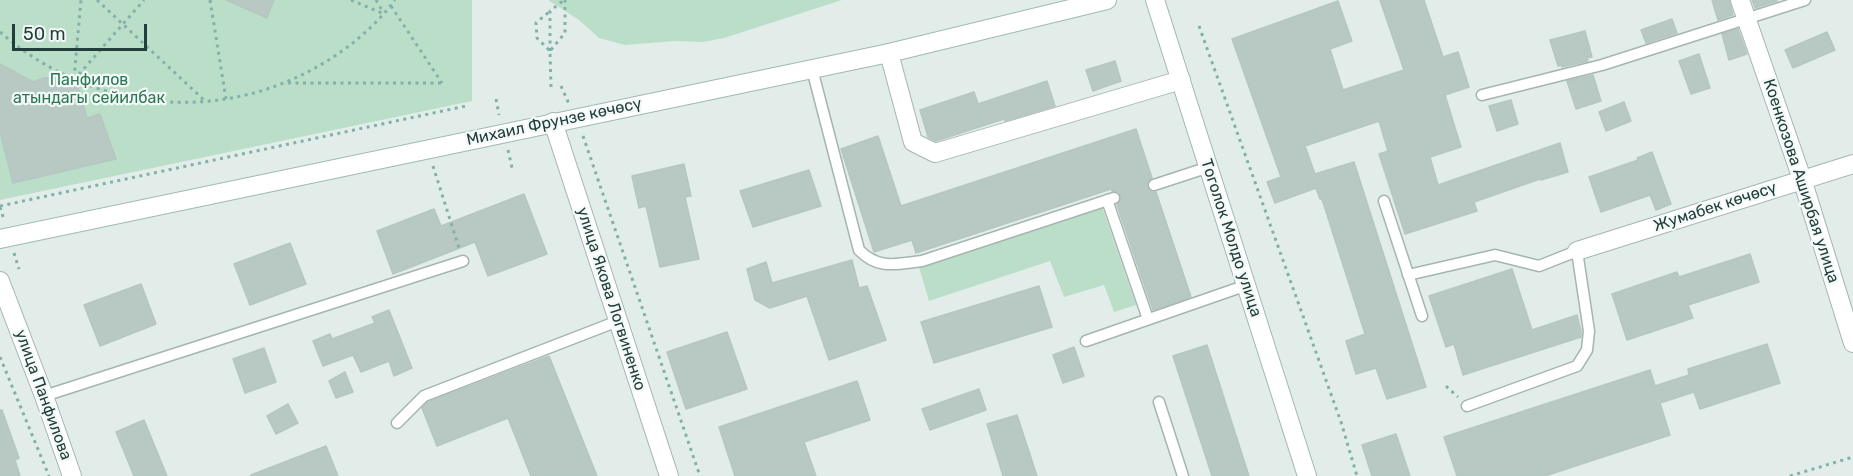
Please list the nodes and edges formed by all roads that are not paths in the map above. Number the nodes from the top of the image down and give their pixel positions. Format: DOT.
graph roads {
  1 [pos="1107,0"];
  2 [pos="1155,0"];
  3 [pos="1740,0"];
  4 [pos="1804,0"];
  5 [pos="1747,18"];
  6 [pos="889,54"];
  7 [pos="812,69"];
  8 [pos="1181,80"];
  9 [pos="1482,95"];
  10 [pos="553,123"];
  11 [pos="1853,164"];
  12 [pos="1209,167"];
  13 [pos="1802,179"];
  14 [pos="1154,185"];
  15 [pos="1384,201"];
  16 [pos="6,236"];
  17 [pos="1577,251"];
  18 [pos="463,261"];
  19 [pos="1408,275"];
  20 [pos="0,281"];
  21 [pos="1247,285"];
  22 [pos="1422,316"];
  23 [pos="1148,319"];
  24 [pos="618,321"];
  25 [pos="1086,341"];
  26 [pos="1853,344"];
  27 [pos="45,396"];
  28 [pos="1159,402"];
  29 [pos="1467,406"];
  30 [pos="397,423"];
  31 [pos="72,476"];
  32 [pos="669,476"];
  33 [pos="1183,476"];
  34 [pos="1307,476"];
  1 -- 6 [label="main road, Михаил Фрунзе көчөсү"];
  2 -- 8 [label="main road, Тоголок Молдо улица"];
  3 -- 5 [label="main road, Коенкозова Аширбая улица"];
  4 -- 5 [label="lane"];
  5 -- 9 [label="lane"];
  5 -- 13 [label="main road, Коенкозова Аширбая улица"];
  6 -- 7 [label="main road, Михаил Фрунзе көчөсү"];
  6 -- 8 [label="main road"];
  7 -- 10 [label="main road, Михаил Фрунзе көчөсү"];
  7 -- 23 [label="lane"];
  8 -- 12 [label="main road, Тоголок Молдо улица"];
  10 -- 16 [label="main road, Михаил Фрунзе көчөсү"];
  10 -- 24 [label="main road, улица Якова Логвиненко"];
  11 -- 13 [label="main road, Жумабек көчөсү"];
  12 -- 14 [label="lane"];
  12 -- 21 [label="main road, Тоголок Молдо улица"];
  13 -- 17 [label="main road, Жумабек көчөсү"];
  13 -- 26 [label="main road, Коенкозова Аширбая улица"];
  15 -- 19 [label="lane"];
  17 -- 19 [label="lane"];
  17 -- 29 [label="lane"];
  18 -- 27 [label="lane"];
  19 -- 22 [label="lane"];
  20 -- 27 [label="main road, улица Панфилова"];
  21 -- 23 [label="lane"];
  21 -- 34 [label="main road, Тоголок Молдо улица"];
  23 -- 25 [label="lane"];
  24 -- 30 [label="lane"];
  24 -- 32 [label="main road, улица Якова Логвиненко"];
  27 -- 31 [label="main road, улица Панфилова"];
  28 -- 33 [label="lane"];
}
